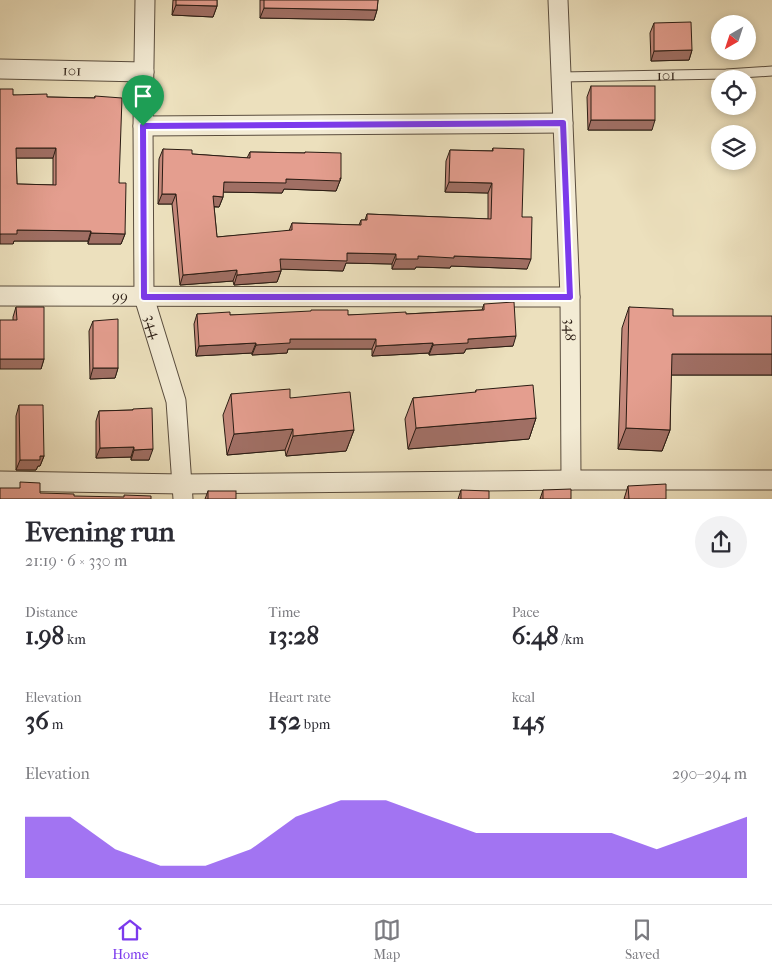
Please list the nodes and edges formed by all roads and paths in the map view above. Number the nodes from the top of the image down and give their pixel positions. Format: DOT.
graph roads {
  1 [pos="145,0"];
  2 [pos="558,0"];
  3 [pos="0,69"];
  4 [pos="772,71"];
  5 [pos="144,72"];
  6 [pos="561,77"];
  7 [pos="563,123"];
  8 [pos="143,126"];
  9 [pos="0,296"];
  10 [pos="144,297"];
  11 [pos="570,297"];
  12 [pos="571,480"];
  13 [pos="772,480"];
  14 [pos="0,481"];
  15 [pos="183,491"];
  1 -- 5 [label="street, 344"];
  2 -- 6 [label="street, 348"];
  3 -- 5 [label="street, 101"];
  4 -- 6 [label="lane, 101"];
  5 -- 8 [label="street, 344"];
  6 -- 7 [label="street, 348"];
  7 -- 8 [label="street"];
  7 -- 11 [label="street, 348"];
  8 -- 10 [label="street, 344"];
  9 -- 10 [label="street, 99"];
  10 -- 11 [label="street, 99"];
  10 -- 15 [label="street, 344"];
  11 -- 12 [label="street, 348"];
  12 -- 13 [label="street"];
  12 -- 15 [label="street"];
  14 -- 15 [label="street"];
}
